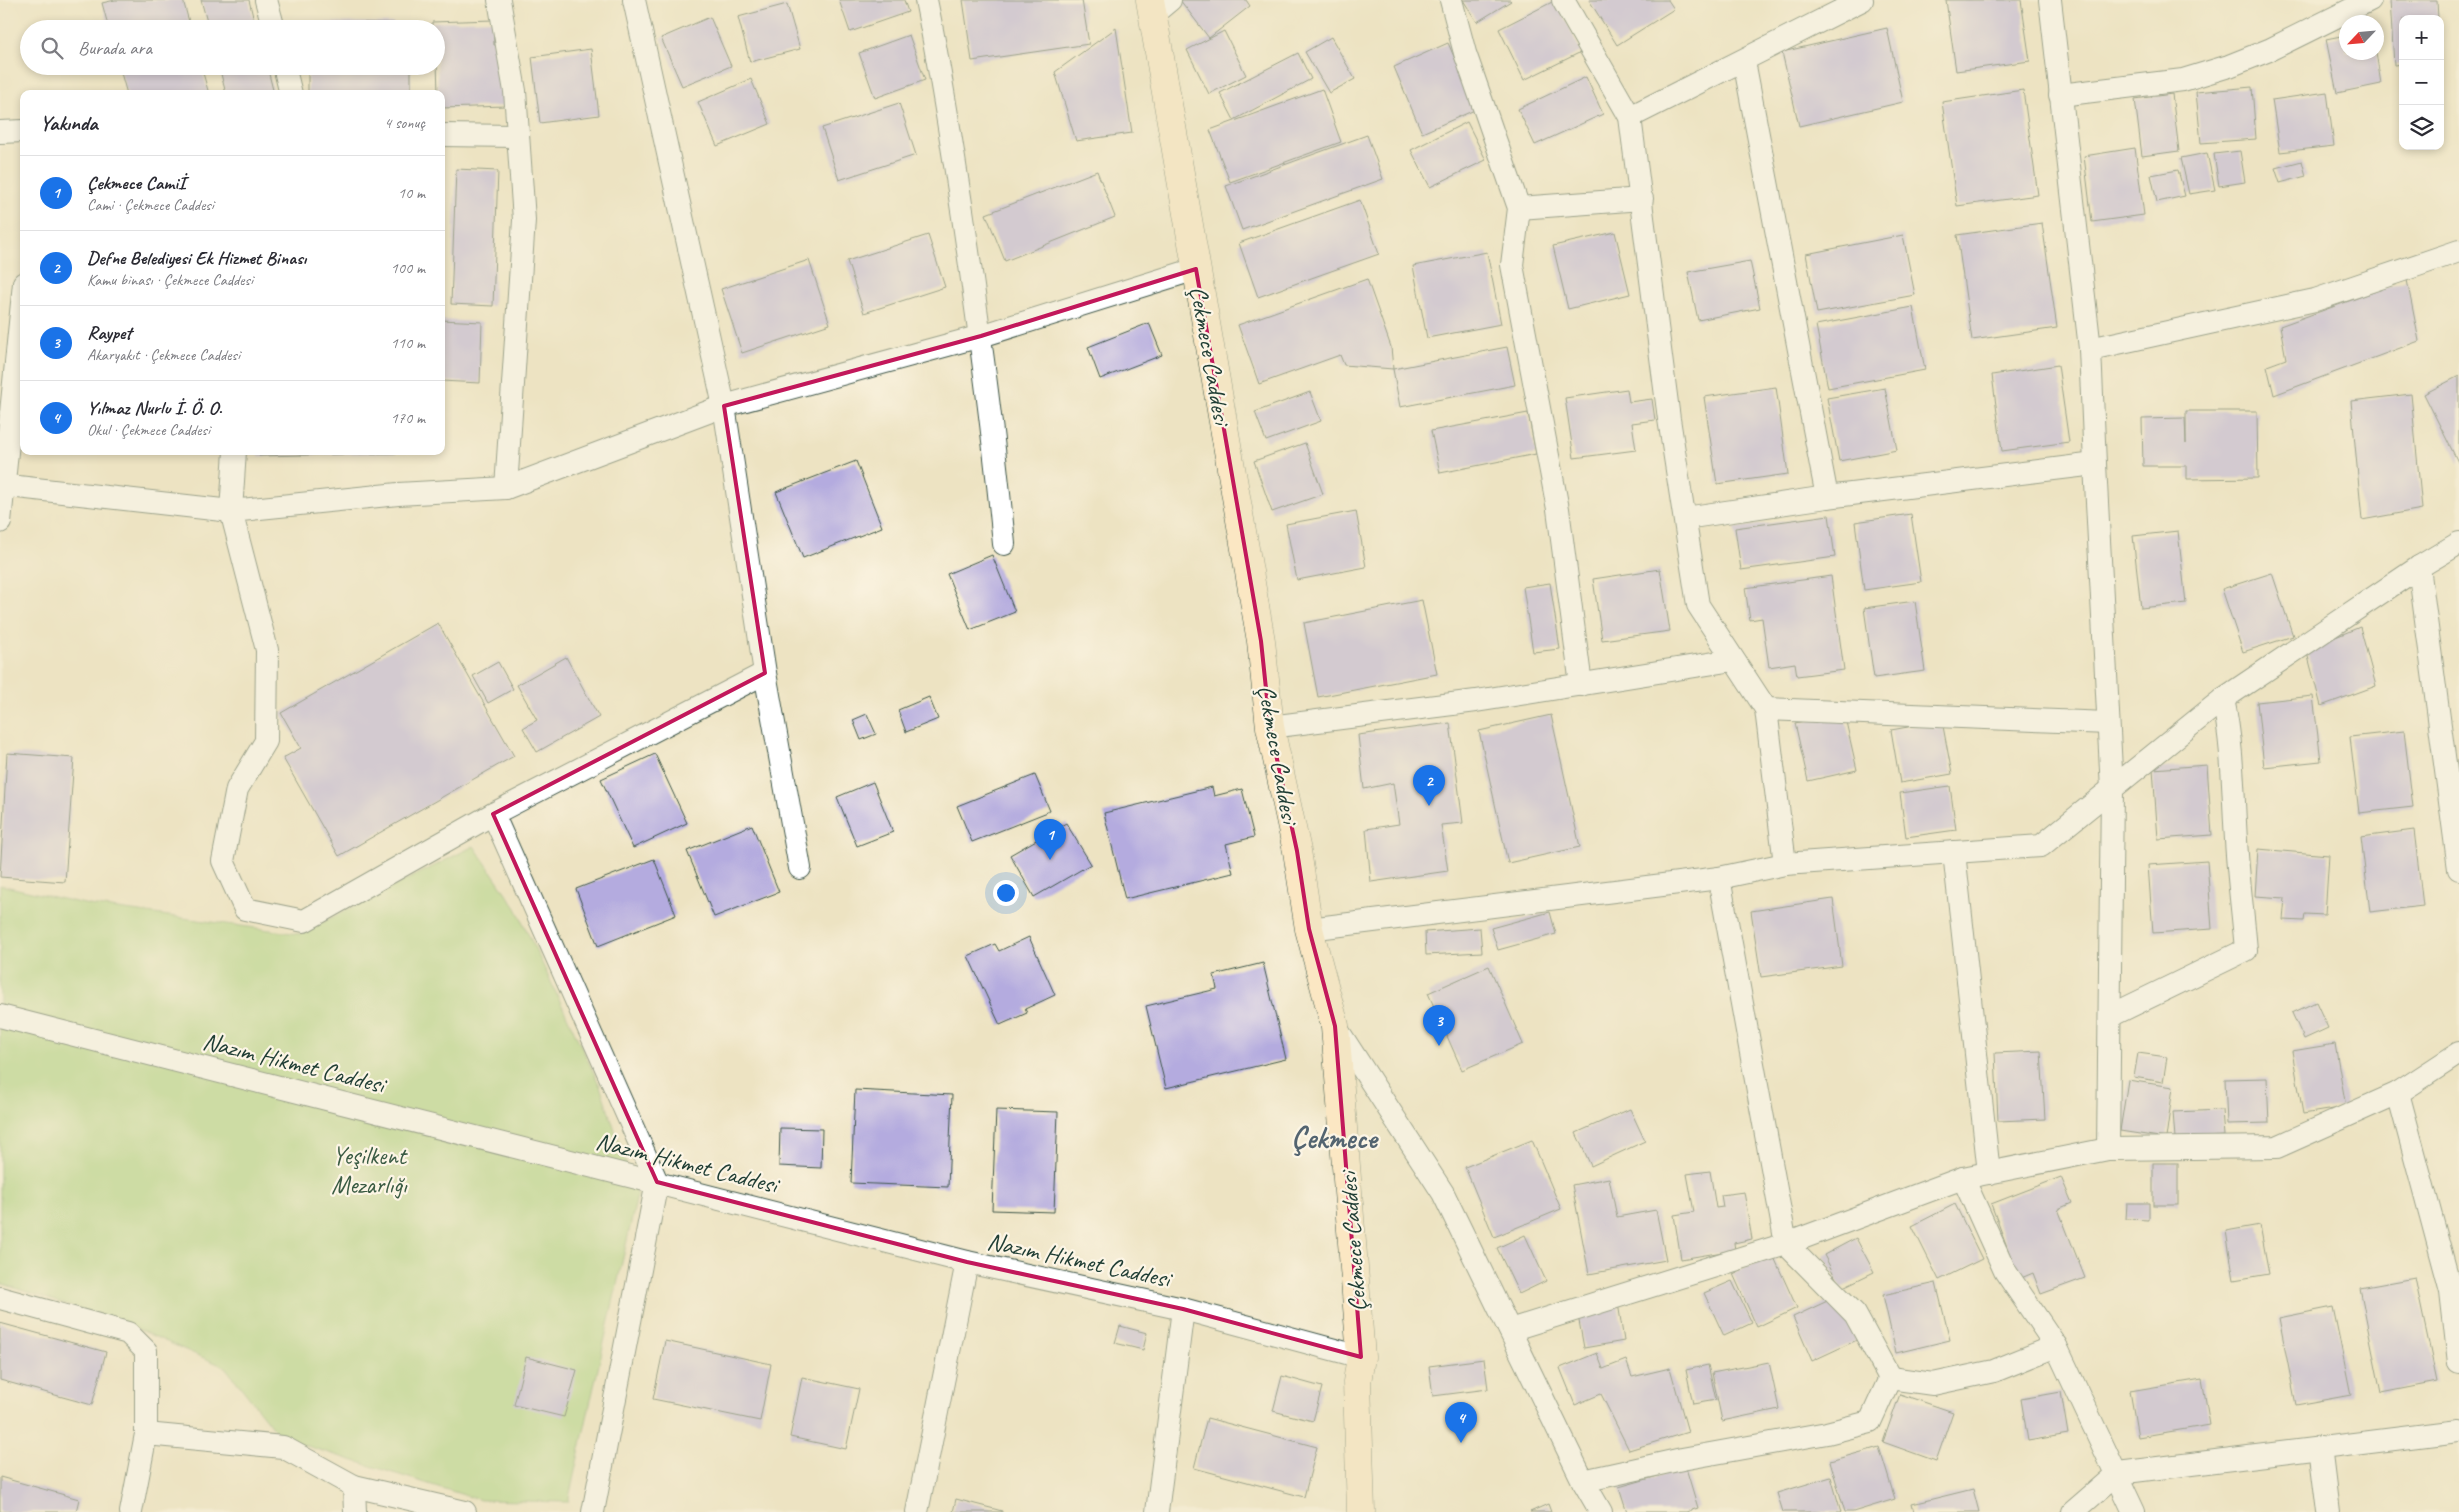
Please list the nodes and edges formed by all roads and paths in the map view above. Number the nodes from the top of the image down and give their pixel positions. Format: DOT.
graph roads {
  1 [pos="266,0"];
  2 [pos="499,0"];
  3 [pos="634,0"];
  4 [pos="926,0"];
  5 [pos="1451,0"];
  6 [pos="1563,0"];
  7 [pos="1862,0"];
  8 [pos="2050,0"];
  9 [pos="2370,0"];
  10 [pos="1157,5"];
  11 [pos="1839,5"];
  12 [pos="272,20"];
  13 [pos="1744,61"];
  14 [pos="286,75"];
  15 [pos="290,90"];
  16 [pos="2060,95"];
  17 [pos="1630,117"];
  18 [pos="20,131"];
  19 [pos="0,132"];
  20 [pos="445,135"];
  21 [pos="518,136"];
  22 [pos="1642,199"];
  23 [pos="1519,208"];
  24 [pos="2459,251"];
  25 [pos="1196,268"];
  26 [pos="20,320"];
  27 [pos="981,336"];
  28 [pos="2090,349"];
  29 [pos="724,406"];
  30 [pos="235,455"];
  31 [pos="2095,464"];
  32 [pos="2,486"];
  33 [pos="506,488"];
  34 [pos="1828,496"];
  35 [pos="231,511"];
  36 [pos="1685,518"];
  37 [pos="0,522"];
  38 [pos="2459,543"];
  39 [pos="1004,544"];
  40 [pos="2419,567"];
  41 [pos="1733,660"];
  42 [pos="765,673"];
  43 [pos="1581,685"];
  44 [pos="2223,699"];
  45 [pos="1766,709"];
  46 [pos="2108,723"];
  47 [pos="1270,727"];
  48 [pos="2112,789"];
  49 [pos="493,814"];
  50 [pos="1954,852"];
  51 [pos="1785,864"];
  52 [pos="800,868"];
  53 [pos="2459,869"];
  54 [pos="1719,878"];
  55 [pos="1308,929"];
  56 [pos="0,1016"];
  57 [pos="2110,1016"];
  58 [pos="1335,1026"];
  59 [pos="2459,1052"];
  60 [pos="2398,1093"];
  61 [pos="2108,1149"];
  62 [pos="1988,1173"];
  63 [pos="1963,1178"];
  64 [pos="657,1182"];
  65 [pos="1786,1244"];
  66 [pos="967,1262"];
  67 [pos="0,1298"];
  68 [pos="1183,1310"];
  69 [pos="1510,1330"];
  70 [pos="2056,1346"];
  71 [pos="1361,1357"];
  72 [pos="2459,1363"];
  73 [pos="1890,1378"];
  74 [pos="2459,1431"];
  75 [pos="146,1434"];
  76 [pos="2320,1447"];
  77 [pos="2118,1473"];
  78 [pos="1583,1481"];
  79 [pos="354,1486"];
  80 [pos="132,1512"];
  81 [pos="355,1512"];
  82 [pos="465,1512"];
  83 [pos="593,1512"];
  84 [pos="918,1512"];
  85 [pos="1157,1512"];
  86 [pos="1361,1512"];
  87 [pos="1601,1512"];
  88 [pos="2073,1512"];
  89 [pos="2134,1512"];
  90 [pos="2328,1512"];
  1 -- 12 [label="street"];
  2 -- 21 [label="street"];
  3 -- 29 [label="street"];
  4 -- 27 [label="street"];
  5 -- 23 [label="street"];
  6 -- 17 [label="street"];
  7 -- 11 [label="street"];
  8 -- 16 [label="street"];
  9 -- 16 [label="street"];
  10 -- 25 [label="main road, Çekmece Caddesi"];
  11 -- 13 [label="street"];
  13 -- 17 [label="street"];
  13 -- 34 [label="street"];
  14 -- 15 [label="street"];
  16 -- 28 [label="street"];
  17 -- 22 [label="street"];
  18 -- 19 [label="street"];
  20 -- 21 [label="street"];
  21 -- 33 [label="street"];
  22 -- 23 [label="street"];
  22 -- 36 [label="street"];
  23 -- 43 [label="street"];
  24 -- 28 [label="street"];
  25 -- 27 [label="street"];
  25 -- 47 [label="main road, Çekmece Caddesi"];
  26 -- 32 [label="street"];
  27 -- 29 [label="street"];
  27 -- 39 [label="street"];
  28 -- 31 [label="street"];
  29 -- 33 [label="street"];
  29 -- 42 [label="street"];
  30 -- 35 [label="street"];
  31 -- 34 [label="street"];
  31 -- 46 [label="street"];
  32 -- 35 [label="street"];
  32 -- 37 [label="street"];
  33 -- 35 [label="street"];
  34 -- 36 [label="street"];
  35 -- 49 [label="street"];
  36 -- 41 [label="street"];
  38 -- 40 [label="street"];
  40 -- 44 [label="street"];
  40 -- 53 [label="street"];
  41 -- 43 [label="street"];
  41 -- 45 [label="street"];
  42 -- 49 [label="street"];
  42 -- 52 [label="street"];
  43 -- 47 [label="street"];
  44 -- 48 [label="street"];
  44 -- 57 [label="street"];
  45 -- 46 [label="street"];
  45 -- 51 [label="street"];
  46 -- 48 [label="street"];
  47 -- 55 [label="main road, Çekmece Caddesi"];
  48 -- 50 [label="street"];
  48 -- 57 [label="street"];
  49 -- 64 [label="street"];
  50 -- 51 [label="street"];
  50 -- 62 [label="street"];
  51 -- 54 [label="street"];
  54 -- 55 [label="street"];
  54 -- 65 [label="street"];
  55 -- 58 [label="main road, Çekmece Caddesi"];
  56 -- 64 [label="street, Nazım Hikmet Caddesi"];
  57 -- 61 [label="street"];
  58 -- 69 [label="street"];
  58 -- 71 [label="main road, Çekmece Caddesi"];
  59 -- 60 [label="street"];
  60 -- 61 [label="street"];
  60 -- 72 [label="street"];
  61 -- 62 [label="street"];
  62 -- 63 [label="street"];
  63 -- 65 [label="street"];
  63 -- 70 [label="street"];
  64 -- 66 [label="street, Nazım Hikmet Caddesi"];
  64 -- 83 [label="street"];
  65 -- 69 [label="street"];
  65 -- 73 [label="street"];
  66 -- 68 [label="street, Nazım Hikmet Caddesi"];
  66 -- 84 [label="street"];
  67 -- 75 [label="street"];
  68 -- 71 [label="street, Nazım Hikmet Caddesi"];
  68 -- 85 [label="street"];
  69 -- 78 [label="street"];
  70 -- 73 [label="street"];
  70 -- 77 [label="street"];
  71 -- 86 [label="main road, Çekmece Caddesi"];
  73 -- 78 [label="street"];
  74 -- 76 [label="street"];
  75 -- 79 [label="street"];
  75 -- 80 [label="street"];
  76 -- 77 [label="street"];
  76 -- 90 [label="street"];
  77 -- 88 [label="street"];
  77 -- 89 [label="street"];
  78 -- 87 [label="street"];
  79 -- 81 [label="street"];
  79 -- 82 [label="street"];
}
